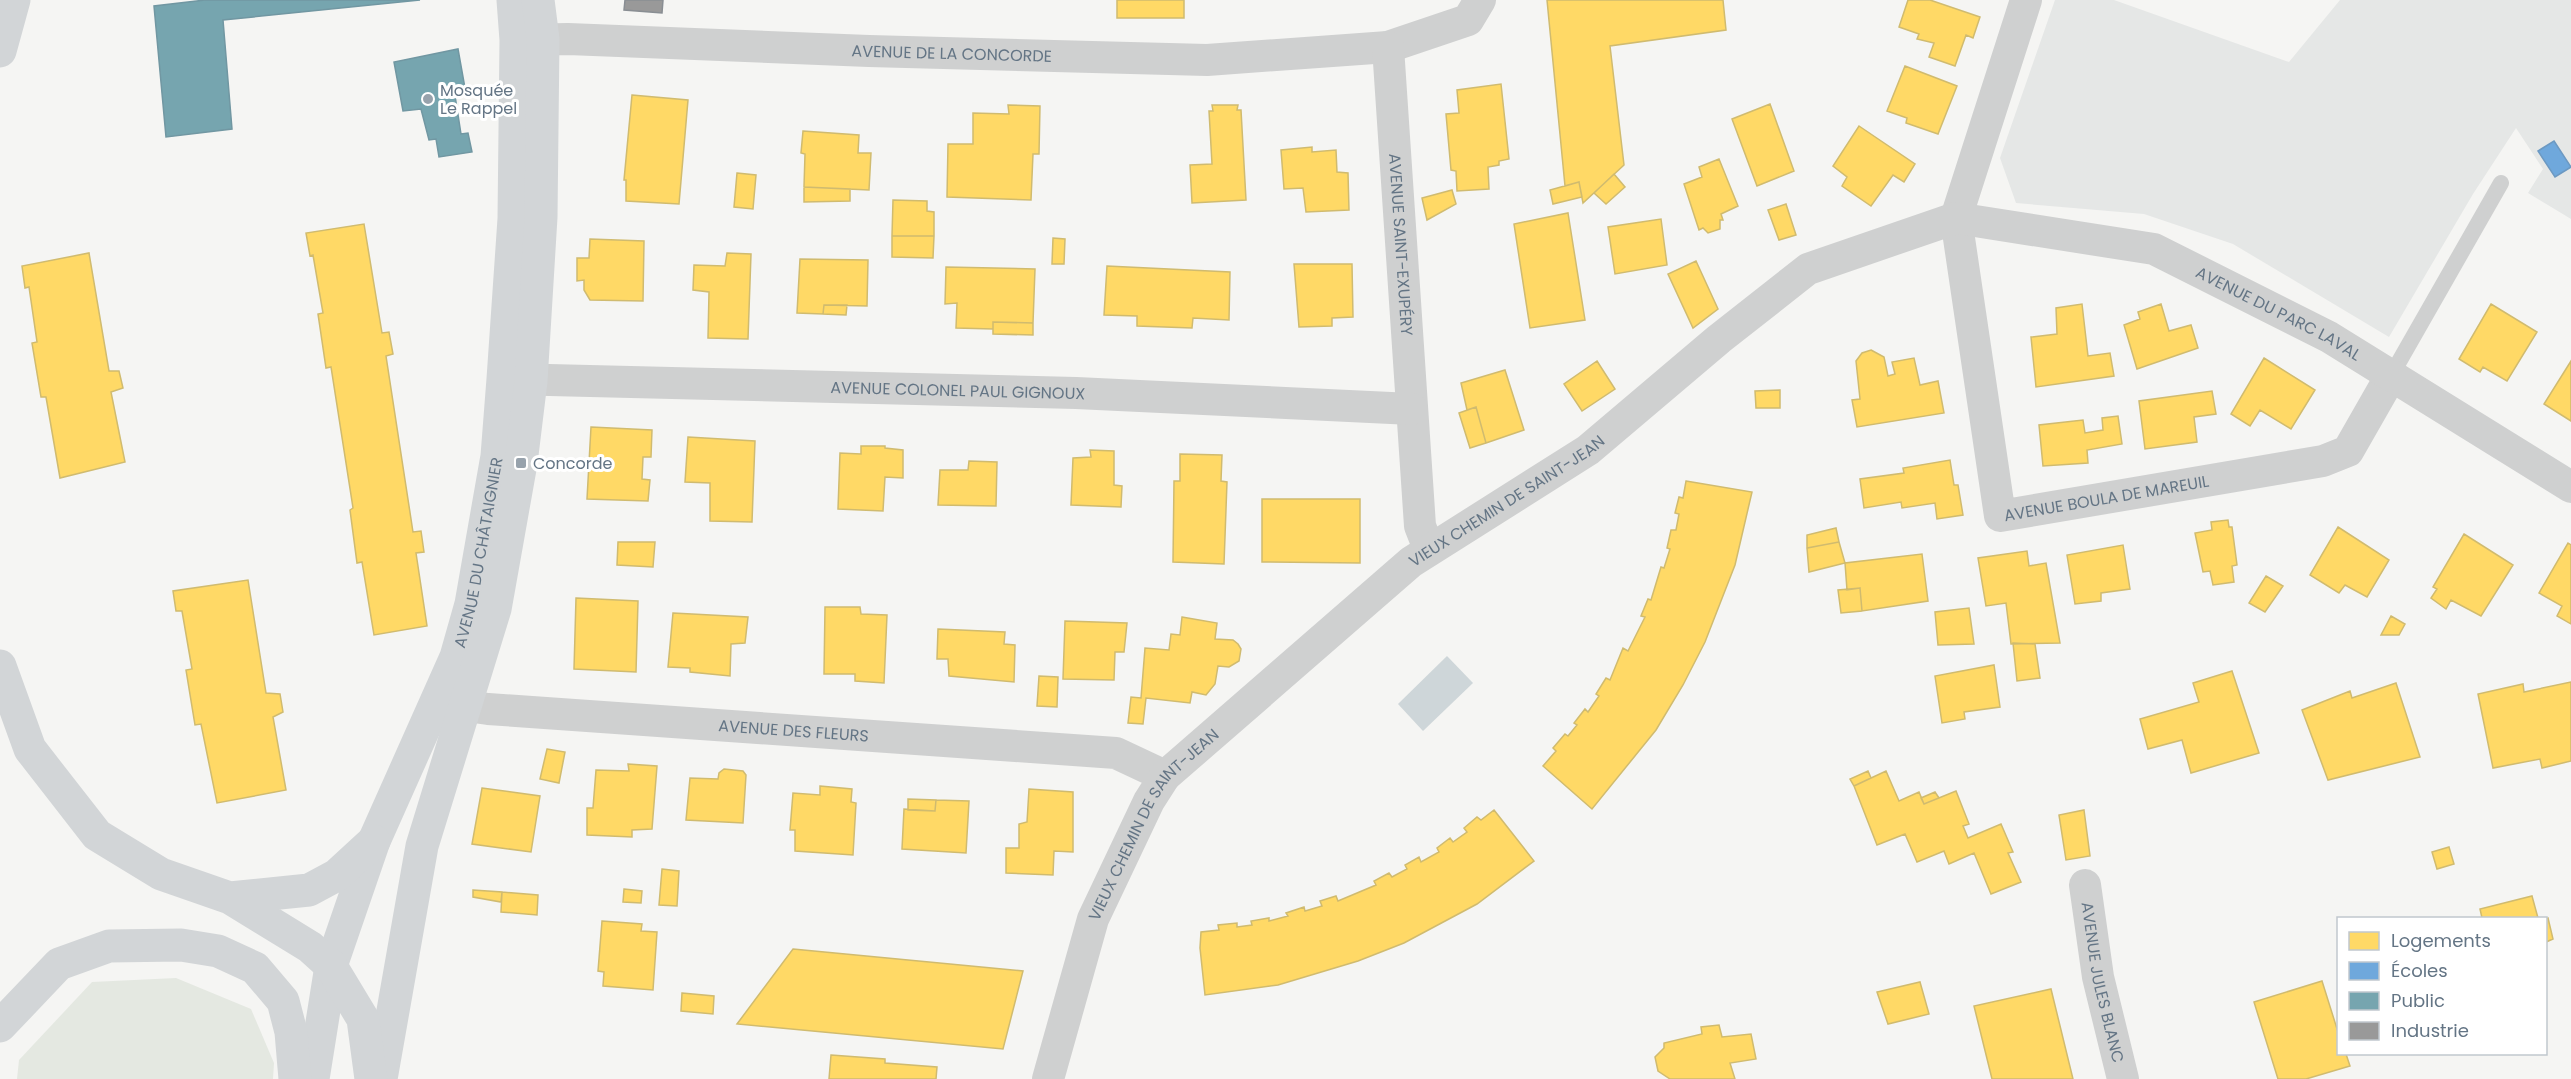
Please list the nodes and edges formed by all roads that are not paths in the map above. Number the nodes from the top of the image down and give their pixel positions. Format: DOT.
graph roads {
  1 [pos="14,0"];
  2 [pos="513,0"];
  3 [pos="538,0"];
  4 [pos="1480,0"];
  5 [pos="2026,0"];
  6 [pos="530,40"];
  7 [pos="1388,47"];
  8 [pos="0,51"];
  9 [pos="2501,183"];
  10 [pos="1956,218"];
  11 [pos="2392,374"];
  12 [pos="517,380"];
  13 [pos="1412,409"];
  14 [pos="2571,487"];
  15 [pos="1429,549"];
  16 [pos="456,657"];
  17 [pos="0,666"];
  18 [pos="466,706"];
  19 [pos="407,767"];
  20 [pos="1165,776"];
  21 [pos="442,782"];
  22 [pos="374,841"];
  23 [pos="2085,885"];
  24 [pos="230,898"];
  25 [pos="331,966"];
  26 [pos="0,1026"];
  27 [pos="295,1079"];
  28 [pos="313,1079"];
  29 [pos="371,1079"];
  30 [pos="381,1079"];
  31 [pos="1048,1079"];
  32 [pos="2123,1079"];
  1 -- 8 [label="main road"];
  2 -- 6 [label="main road, AVENUE DU CHÂTAIGNIER"];
  3 -- 6 [label="main road, AVENUE DU CHÂTAIGNIER"];
  4 -- 7 [label="street"];
  5 -- 10 [label="street"];
  6 -- 7 [label="street, AVENUE DE LA CONCORDE"];
  6 -- 12 [label="main road, AVENUE DU CHÂTAIGNIER"];
  7 -- 13 [label="street, AVENUE SAINT-EXUPÉRY"];
  9 -- 11 [label="lane"];
  10 -- 11 [label="street, AVENUE DU PARC LAVAL"];
  10 -- 11 [label="street, AVENUE BOULA DE MAREUIL"];
  10 -- 15 [label="street, VIEUX CHEMIN DE SAINT-JEAN"];
  11 -- 14 [label="street, AVENUE DU PARC LAVAL"];
  12 -- 13 [label="street, AVENUE COLONEL PAUL GIGNOUX"];
  12 -- 16 [label="main road, AVENUE DU CHÂTAIGNIER"];
  12 -- 18 [label="main road, AVENUE DU CHÂTAIGNIER"];
  13 -- 15 [label="street, AVENUE SAINT-EXUPÉRY"];
  15 -- 20 [label="street, VIEUX CHEMIN DE SAINT-JEAN"];
  16 -- 18 [label="street"];
  16 -- 19 [label="main road, AVENUE DU CHÂTAIGNIER"];
  17 -- 24 [label="main road"];
  18 -- 20 [label="street, AVENUE DES FLEURS"];
  18 -- 21 [label="main road, AVENUE DU CHÂTAIGNIER"];
  19 -- 21 [label="main road"];
  19 -- 22 [label="main road, AVENUE DU CHÂTAIGNIER"];
  20 -- 31 [label="street, VIEUX CHEMIN DE SAINT-JEAN"];
  21 -- 30 [label="main road, AVENUE DU CHÂTAIGNIER"];
  22 -- 24 [label="main road"];
  22 -- 25 [label="main road, AVENUE DU CHÂTAIGNIER"];
  23 -- 32 [label="street, AVENUE JULES BLANC"];
  24 -- 25 [label="main road"];
  25 -- 28 [label="main road, AVENUE DU CHÂTAIGNIER"];
  25 -- 29 [label="main road"];
  26 -- 27 [label="main road"];
}
